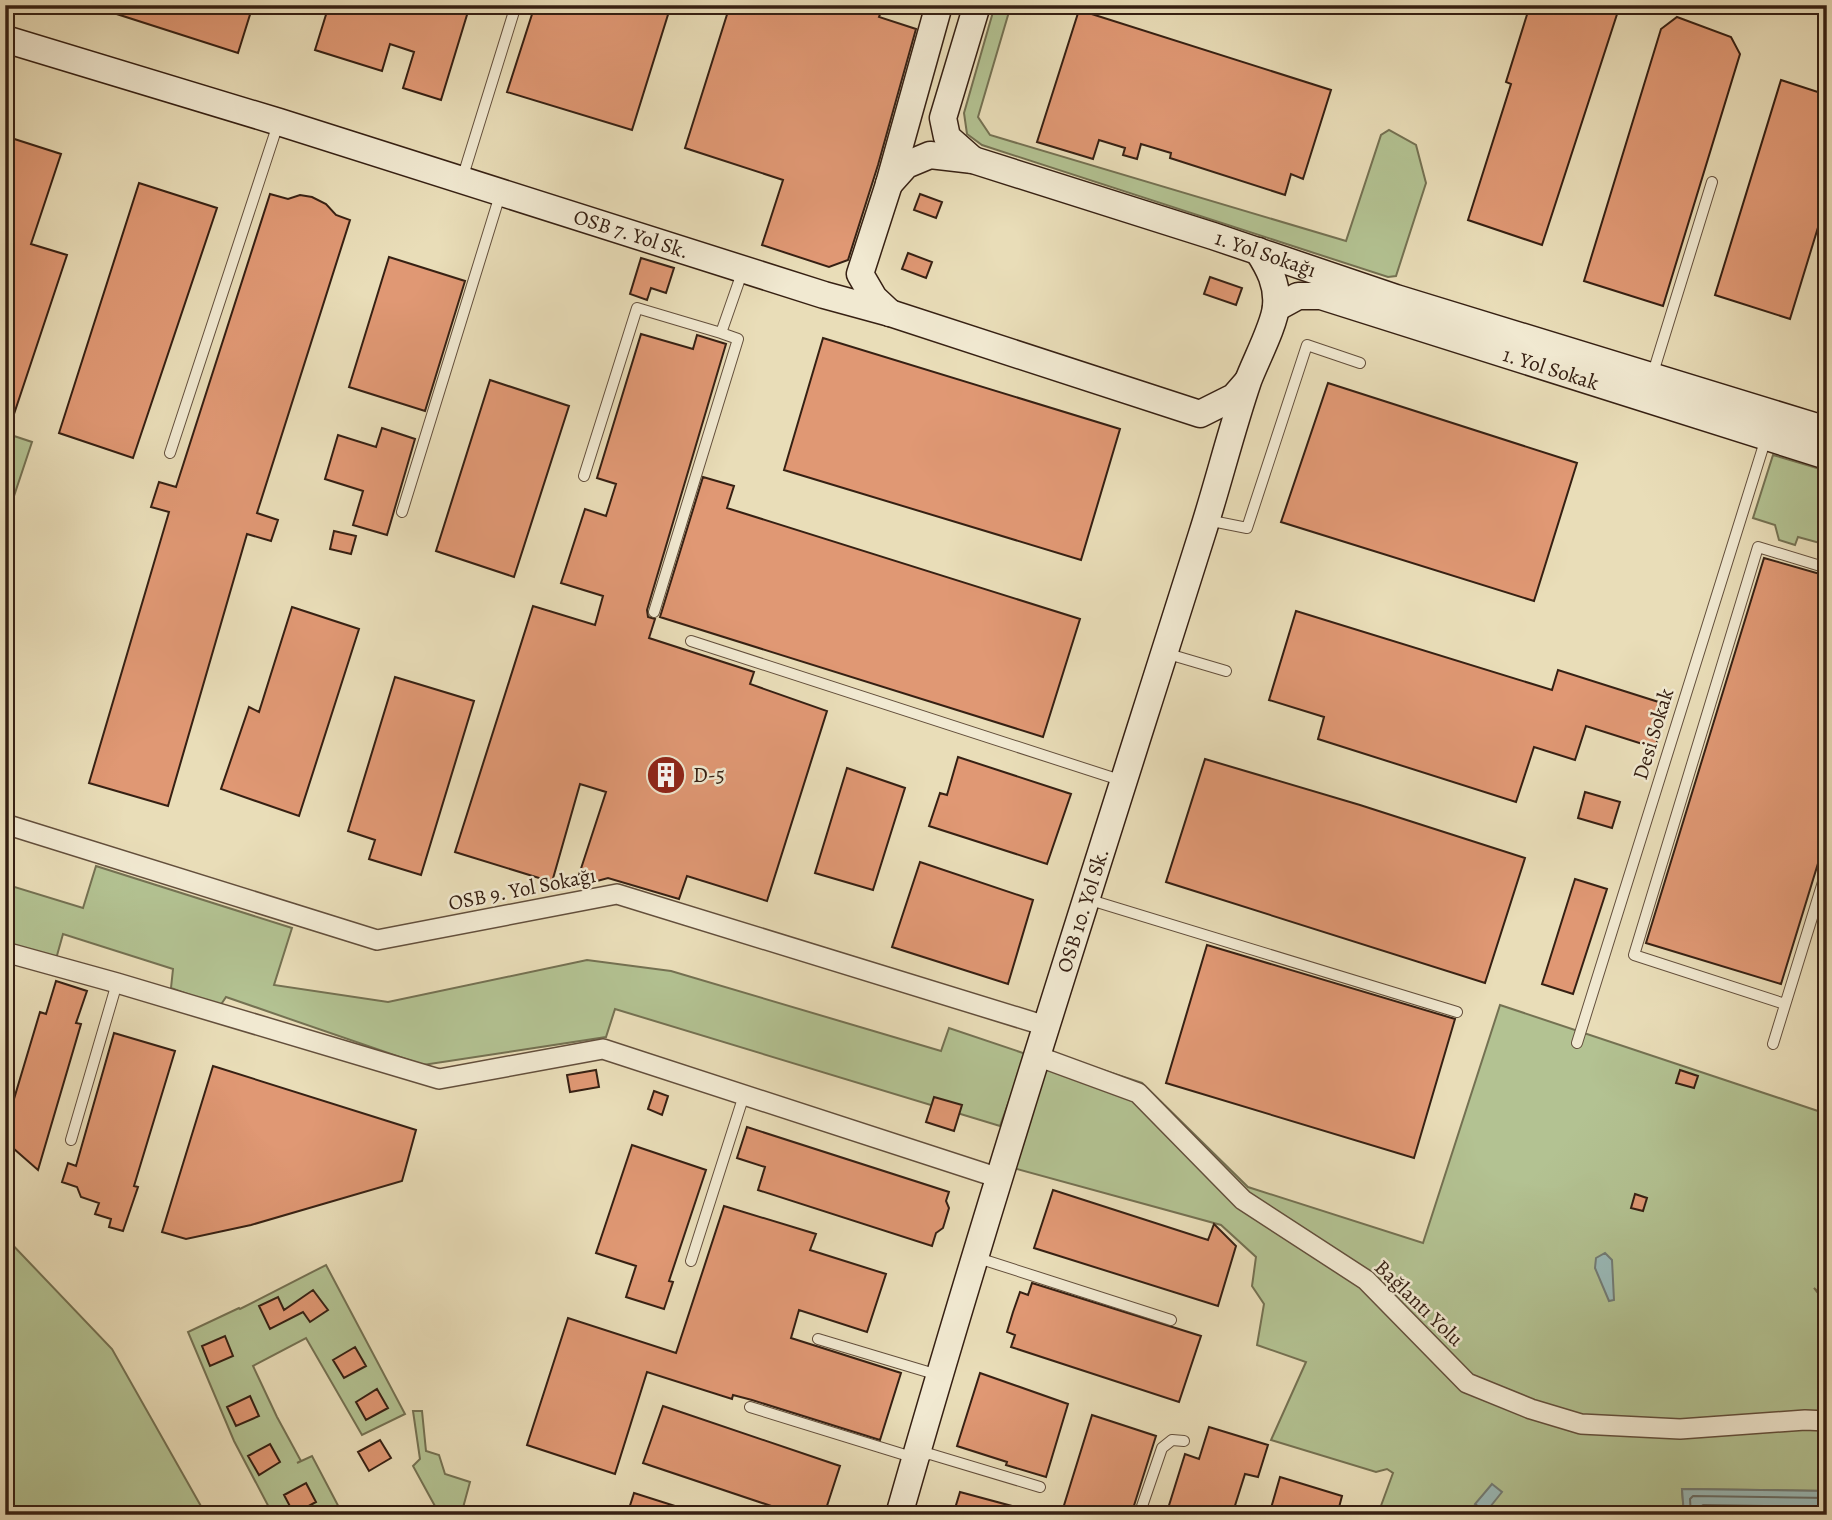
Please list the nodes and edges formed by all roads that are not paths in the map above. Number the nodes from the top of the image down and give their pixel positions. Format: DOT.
graph roads {
  1 [pos="516,5"];
  2 [pos="939,5"];
  3 [pos="977,5"];
  4 [pos="5,39"];
  5 [pos="279,122"];
  6 [pos="973,160"];
  7 [pos="462,180"];
  8 [pos="1712,182"];
  9 [pos="889,184"];
  10 [pos="501,192"];
  11 [pos="1258,251"];
  12 [pos="744,269"];
  13 [pos="860,274"];
  14 [pos="824,295"];
  15 [pos="1276,308"];
  16 [pos="1393,308"];
  17 [pos="890,313"];
  18 [pos="721,333"];
  19 [pos="1360,363"];
  20 [pos="1652,377"];
  21 [pos="1248,381"];
  22 [pos="1200,414"];
  23 [pos="1827,430"];
  24 [pos="1766,437"];
  25 [pos="170,453"];
  26 [pos="1827,456"];
  27 [pos="1221,472"];
  28 [pos="584,476"];
  29 [pos="402,512"];
  30 [pos="1207,520"];
  31 [pos="1827,568"];
  32 [pos="654,612"];
  33 [pos="691,641"];
  34 [pos="1165,653"];
  35 [pos="1226,671"];
  36 [pos="1124,781"];
  37 [pos="5,824"];
  38 [pos="1827,869"];
  39 [pos="1087,899"];
  40 [pos="5,952"];
  41 [pos="117,983"];
  42 [pos="1785,1003"];
  43 [pos="1457,1012"];
  44 [pos="1046,1027"];
  45 [pos="1577,1043"];
  46 [pos="1773,1044"];
  47 [pos="1037,1056"];
  48 [pos="744,1095"];
  49 [pos="71,1140"];
  50 [pos="999,1178"];
  51 [pos="974,1257"];
  52 [pos="691,1261"];
  53 [pos="1171,1320"];
  54 [pos="817,1339"];
  55 [pos="940,1376"];
  56 [pos="750,1407"];
  57 [pos="1827,1421"];
  58 [pos="1184,1441"];
  59 [pos="915,1458"];
  60 [pos="1040,1486"];
  61 [pos="899,1515"];
  62 [pos="1139,1515"];
  1 -- 7 [label="lane"];
  2 -- 9 [label="street"];
  3 -- 6 [label="street"];
  4 -- 5 [label="street, OSB 7. Yol Sk."];
  5 -- 7 [label="street, OSB 7. Yol Sk."];
  5 -- 25 [label="lane"];
  6 -- 9 [label="street, 1. Yol Sokağı"];
  6 -- 11 [label="street, 1. Yol Sokağı"];
  7 -- 10 [label="street, OSB 7. Yol Sk."];
  8 -- 20 [label="lane"];
  9 -- 13 [label="street"];
  10 -- 12 [label="street, OSB 7. Yol Sk."];
  10 -- 29 [label="lane"];
  11 -- 15 [label="street"];
  11 -- 16 [label="street, 1. Yol Sokağı"];
  12 -- 14 [label="street, OSB 7. Yol Sk."];
  12 -- 18 [label="lane"];
  13 -- 14 [label="street"];
  13 -- 17 [label="street"];
  14 -- 17 [label="street, OSB 7. Yol Sk."];
  15 -- 16 [label="street, 1. Yol Sokak"];
  15 -- 21 [label="street, OSB 10. Yol Sk."];
  16 -- 20 [label="street, 1. Yol Sokağı"];
  16 -- 24 [label="street, 1. Yol Sokak"];
  17 -- 22 [label="street, OSB 7. Yol Sk."];
  18 -- 28 [label="lane"];
  18 -- 32 [label="lane"];
  19 -- 30 [label="lane"];
  20 -- 23 [label="street, 1. Yol Sokağı"];
  21 -- 22 [label="street"];
  21 -- 27 [label="street, OSB 10. Yol Sk."];
  22 -- 27 [label="street"];
  24 -- 26 [label="street, 1. Yol Sokak"];
  24 -- 45 [label="lane, Desi Sokak"];
  27 -- 30 [label="street, OSB 10. Yol Sk."];
  30 -- 34 [label="street, OSB 10. Yol Sk."];
  31 -- 42 [label="lane"];
  33 -- 36 [label="lane"];
  34 -- 35 [label="lane"];
  34 -- 36 [label="street, OSB 10. Yol Sk."];
  36 -- 39 [label="street, OSB 10. Yol Sk."];
  37 -- 44 [label="street, OSB 9. Yol Sokağı"];
  38 -- 42 [label="lane"];
  39 -- 43 [label="lane"];
  39 -- 44 [label="street, OSB 10. Yol Sk."];
  40 -- 41 [label="street"];
  41 -- 48 [label="street"];
  41 -- 49 [label="lane"];
  42 -- 46 [label="lane"];
  44 -- 47 [label="street, OSB 10. Yol Sk."];
  47 -- 50 [label="street, OSB 10. Yol Sk."];
  47 -- 57 [label="street, Bağlantı Yolu"];
  48 -- 50 [label="street"];
  48 -- 52 [label="lane"];
  50 -- 51 [label="street, OSB 10. Yol Sk."];
  51 -- 53 [label="lane"];
  51 -- 55 [label="street, OSB 10. Yol Sk."];
  54 -- 55 [label="lane"];
  55 -- 59 [label="street, OSB 10. Yol Sk."];
  56 -- 59 [label="lane"];
  58 -- 62 [label="lane"];
  59 -- 60 [label="lane"];
  59 -- 61 [label="street, OSB 10. Yol Sk."];
}
